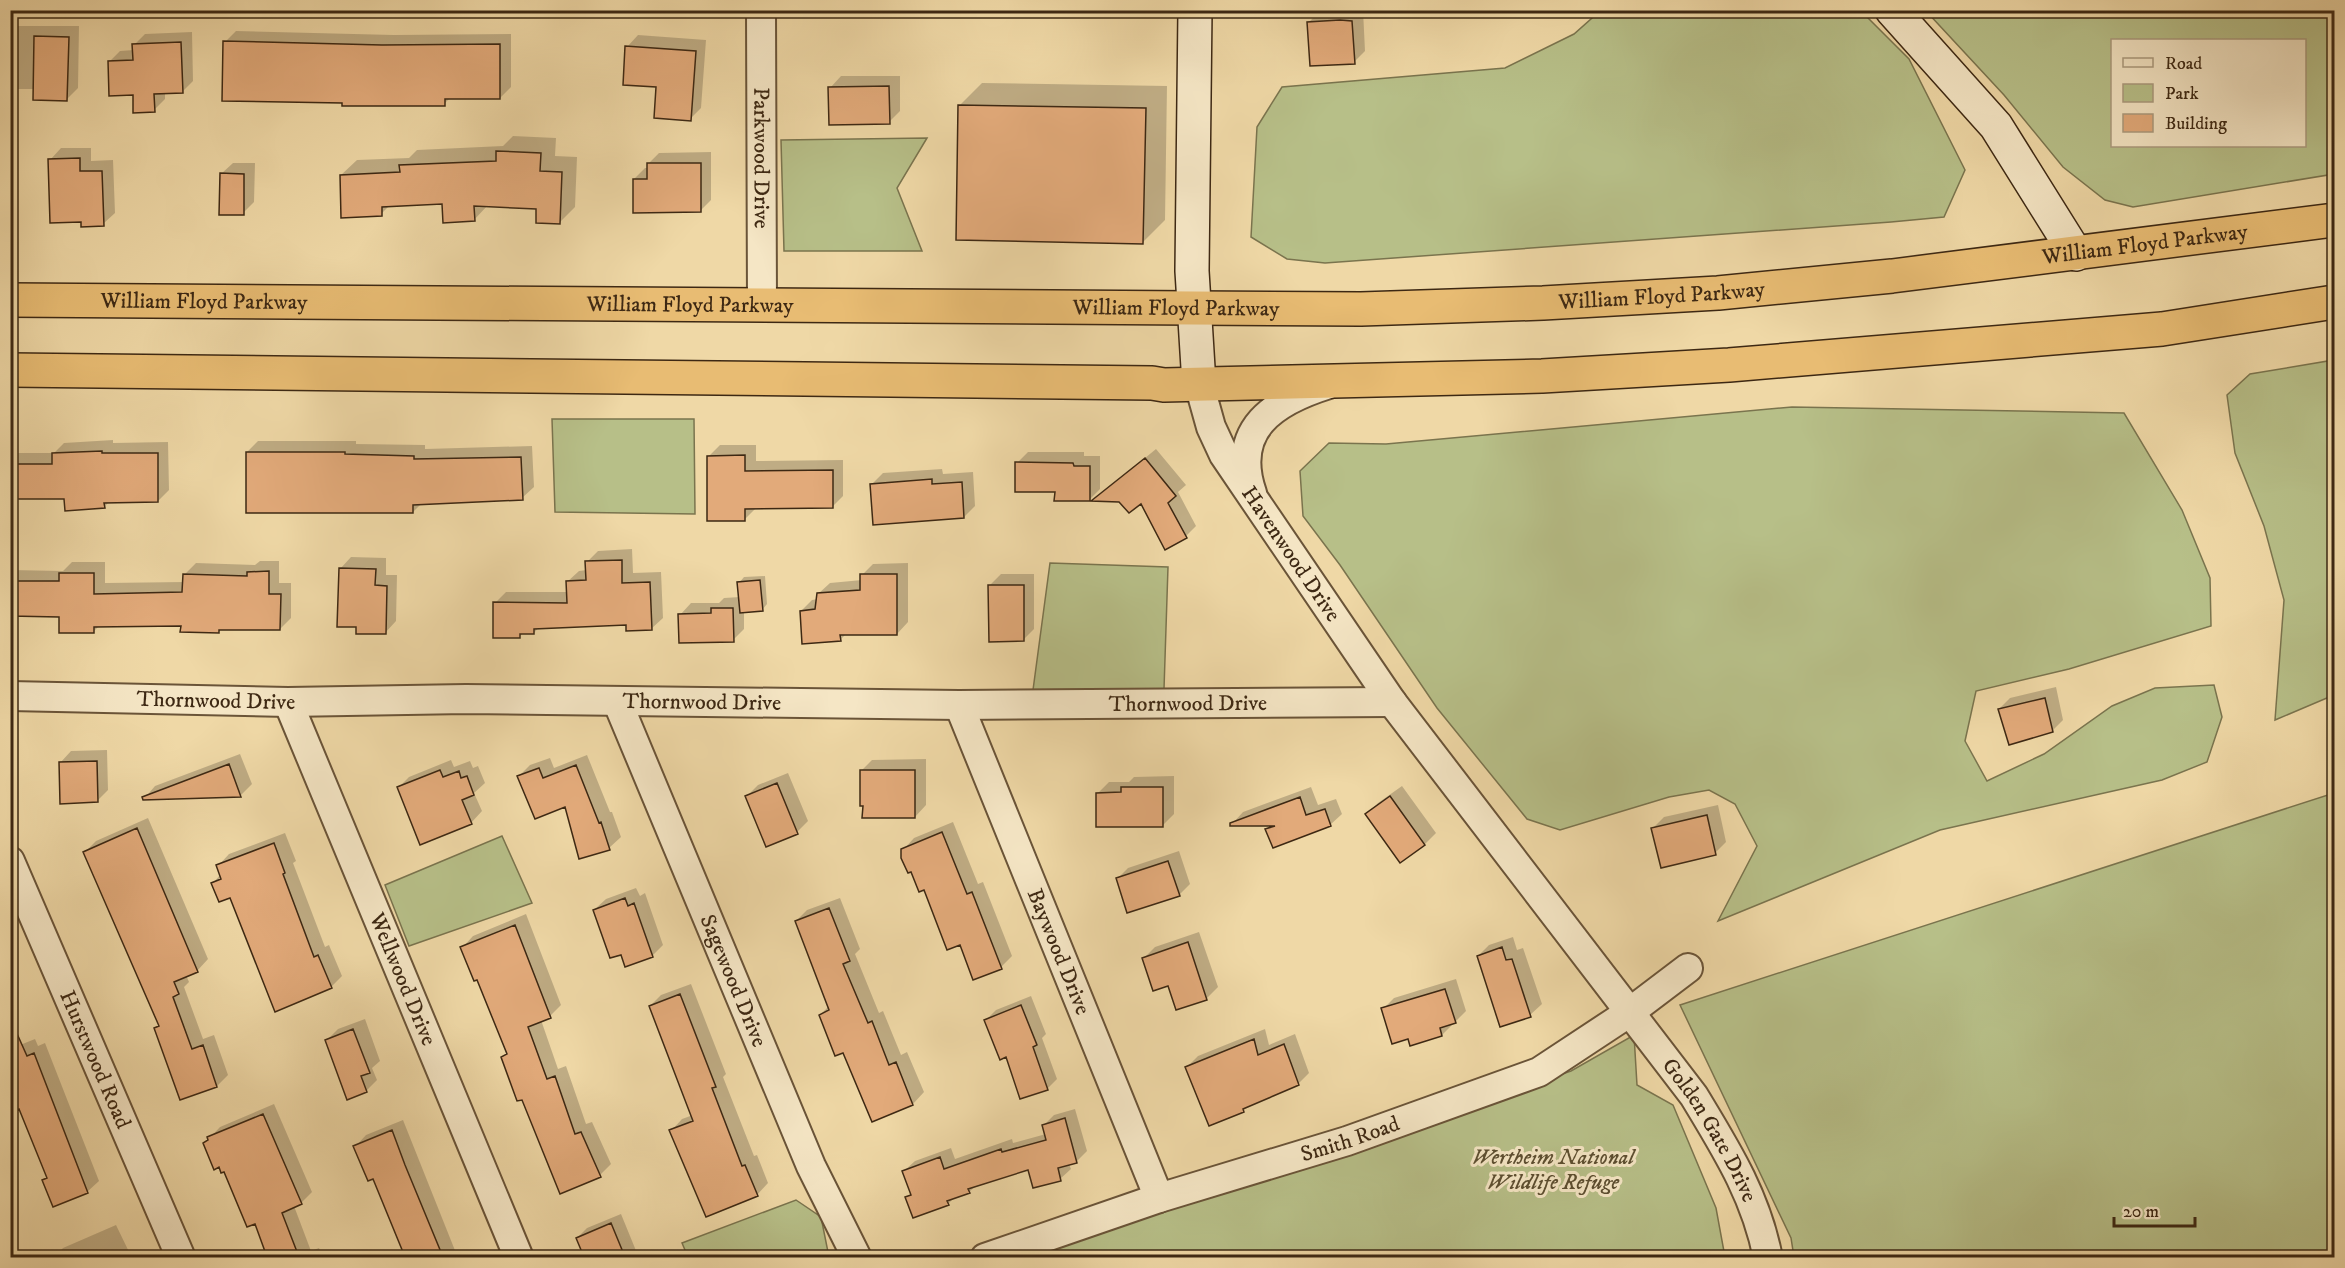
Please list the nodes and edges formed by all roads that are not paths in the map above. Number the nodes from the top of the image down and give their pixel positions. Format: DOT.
graph roads {
  1 [pos="761,10"];
  2 [pos="1196,10"];
  3 [pos="1892,10"];
  4 [pos="2334,220"];
  5 [pos="2076,254"];
  6 [pos="10,300"];
  7 [pos="2334,302"];
  8 [pos="762,305"];
  9 [pos="1193,308"];
  10 [pos="10,370"];
  11 [pos="1335,382"];
  12 [pos="1199,384"];
  13 [pos="1255,501"];
  14 [pos="10,696"];
  15 [pos="617,701"];
  16 [pos="288,702"];
  17 [pos="1392,702"];
  18 [pos="958,705"];
  19 [pos="10,861"];
  20 [pos="1688,968"];
  21 [pos="1630,1012"];
  22 [pos="1159,1198"];
  23 [pos="181,1257"];
  24 [pos="519,1257"];
  25 [pos="857,1257"];
  26 [pos="985,1257"];
  27 [pos="1768,1257"];
  1 -- 8 [label="street, Parkwood Drive"];
  2 -- 9 [label="main road, Havenwood Drive"];
  3 -- 5 [label="main road"];
  4 -- 5 [label="highway, William Floyd Parkway"];
  5 -- 9 [label="highway, William Floyd Parkway"];
  6 -- 8 [label="highway, William Floyd Parkway"];
  7 -- 11 [label="highway"];
  8 -- 9 [label="highway, William Floyd Parkway"];
  9 -- 12 [label="main road, Havenwood Drive"];
  10 -- 12 [label="highway"];
  11 -- 12 [label="highway"];
  11 -- 13 [label="street"];
  12 -- 13 [label="street, Havenwood Drive"];
  13 -- 17 [label="street, Havenwood Drive"];
  14 -- 16 [label="street, Thornwood Drive"];
  15 -- 16 [label="street, Thornwood Drive"];
  15 -- 18 [label="street, Thornwood Drive"];
  15 -- 25 [label="street, Sagewood Drive"];
  16 -- 24 [label="street, Wellwood Drive"];
  17 -- 18 [label="street, Thornwood Drive"];
  17 -- 21 [label="street, Havenwood Drive"];
  18 -- 22 [label="street, Baywood Drive"];
  19 -- 23 [label="street, Hurstwood Road"];
  20 -- 21 [label="street, Smith Road"];
  21 -- 22 [label="street, Smith Road"];
  21 -- 27 [label="street, Golden Gate Drive"];
  22 -- 26 [label="street, Smith Road"];
}
